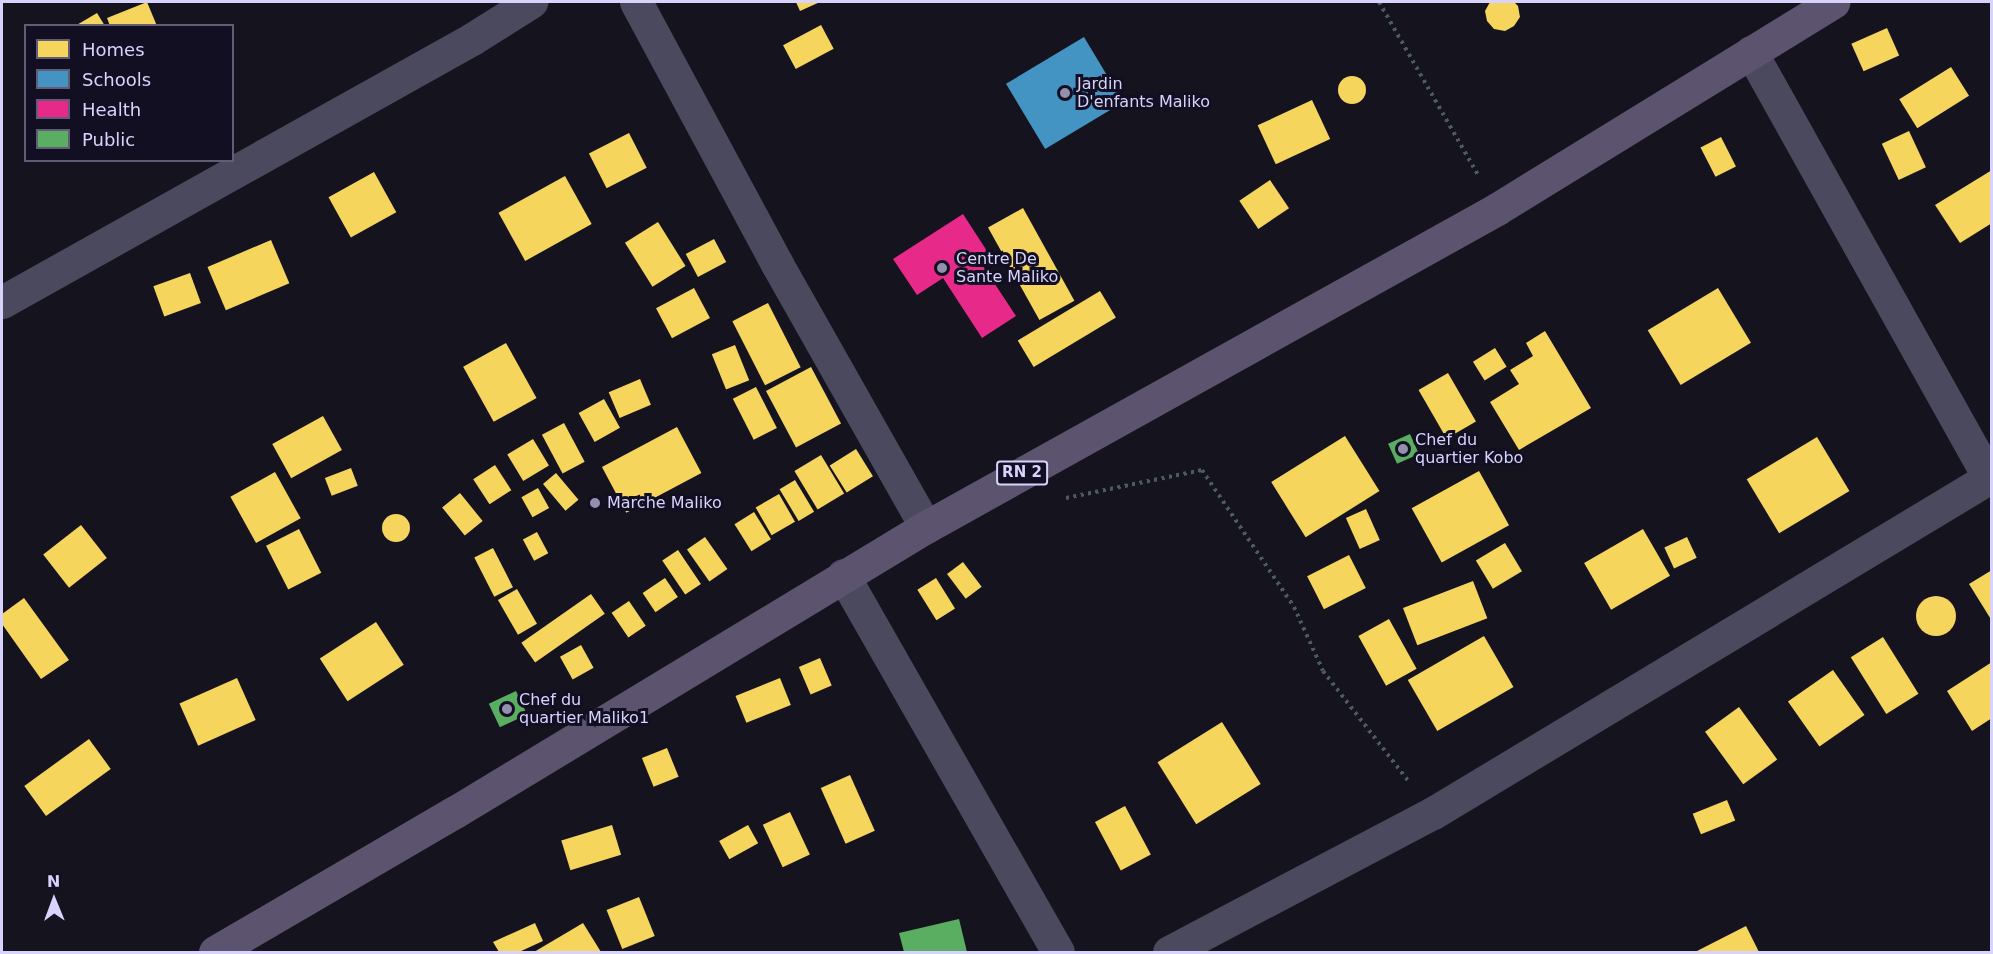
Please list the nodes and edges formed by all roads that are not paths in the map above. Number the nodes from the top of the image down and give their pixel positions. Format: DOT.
graph roads {
  1 [pos="531,2"];
  2 [pos="636,2"];
  3 [pos="1833,2"];
  4 [pos="1751,52"];
  5 [pos="2,302"];
  6 [pos="1990,477"];
  7 [pos="926,527"];
  8 [pos="843,575"];
  9 [pos="215,952"];
  10 [pos="1058,952"];
  11 [pos="1170,952"];
  1 -- 5 [label="street"];
  2 -- 7 [label="street"];
  3 -- 4 [label="main road, RN 2"];
  4 -- 6 [label="street"];
  4 -- 7 [label="main road, RN 2"];
  6 -- 11 [label="street"];
  7 -- 8 [label="main road, RN 2"];
  8 -- 9 [label="main road, RN 2"];
  8 -- 10 [label="street"];
}
